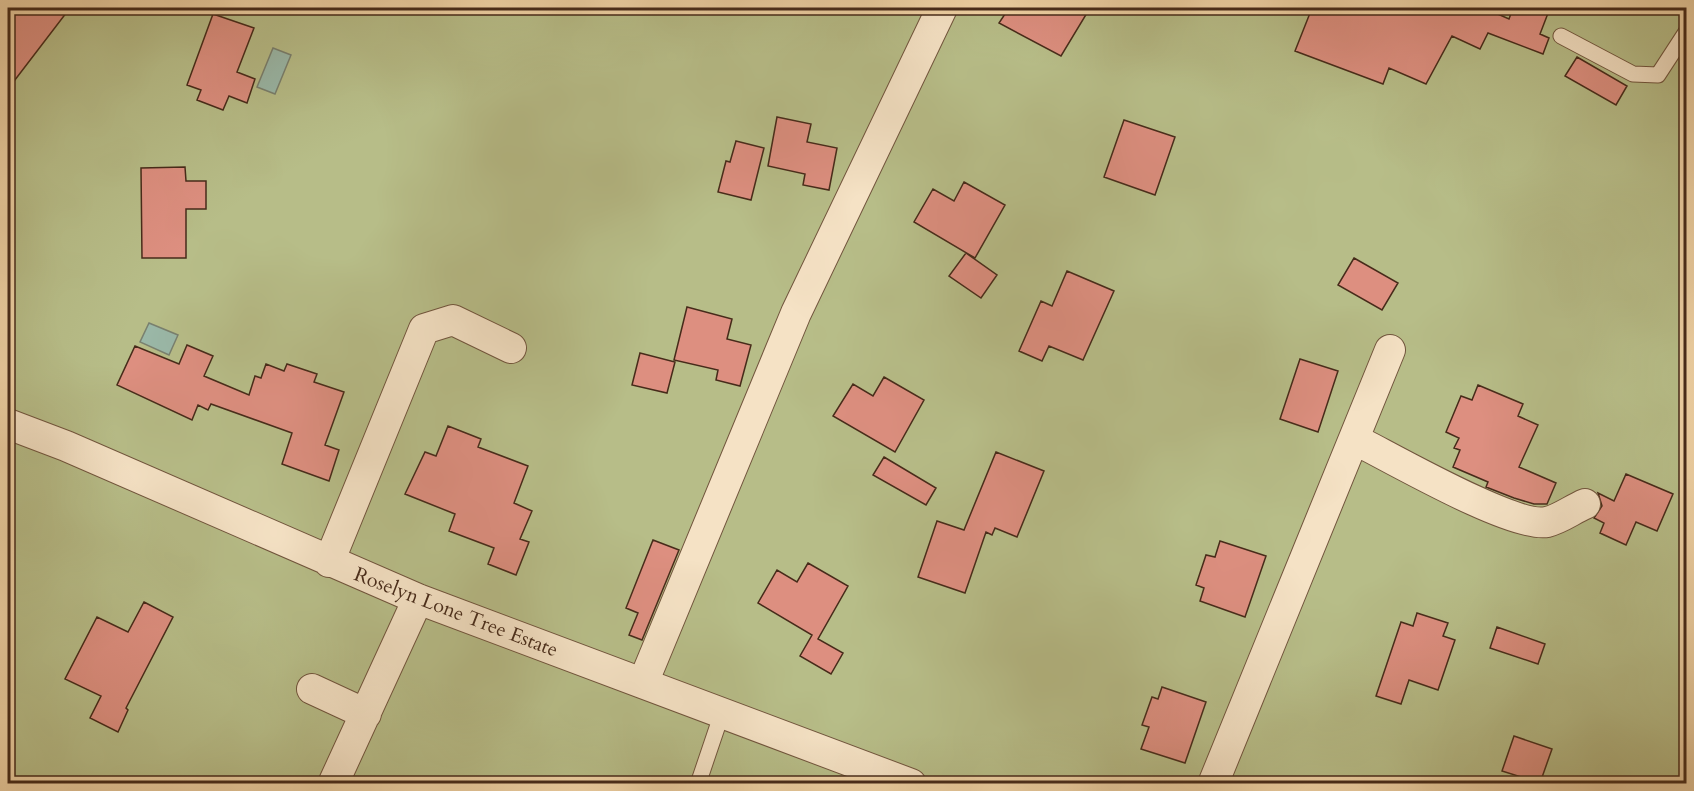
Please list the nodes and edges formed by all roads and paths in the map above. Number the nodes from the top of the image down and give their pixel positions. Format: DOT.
graph roads {
  1 [pos="942,8"];
  2 [pos="1686,32"];
  3 [pos="1561,36"];
  4 [pos="511,348"];
  5 [pos="1390,350"];
  6 [pos="8,424"];
  7 [pos="1354,439"];
  8 [pos="1585,504"];
  9 [pos="329,562"];
  10 [pos="418,600"];
  11 [pos="643,683"];
  12 [pos="312,689"];
  13 [pos="722,713"];
  14 [pos="366,714"];
  15 [pos="333,783"];
  16 [pos="698,783"];
  17 [pos="911,783"];
  18 [pos="1213,783"];
  1 -- 11 [label="street"];
  2 -- 3 [label="lane"];
  4 -- 9 [label="street"];
  5 -- 7 [label="street"];
  6 -- 9 [label="street, Roselyn Lone Tree Estate"];
  7 -- 8 [label="street"];
  7 -- 18 [label="street"];
  9 -- 10 [label="street, Roselyn Lone Tree Estate"];
  10 -- 11 [label="street, Roselyn Lone Tree Estate"];
  10 -- 14 [label="street"];
  11 -- 13 [label="street, Roselyn Lone Tree Estate"];
  12 -- 14 [label="street"];
  13 -- 16 [label="lane"];
  13 -- 17 [label="street, Roselyn Lone Tree Estate"];
  14 -- 15 [label="street"];
}
